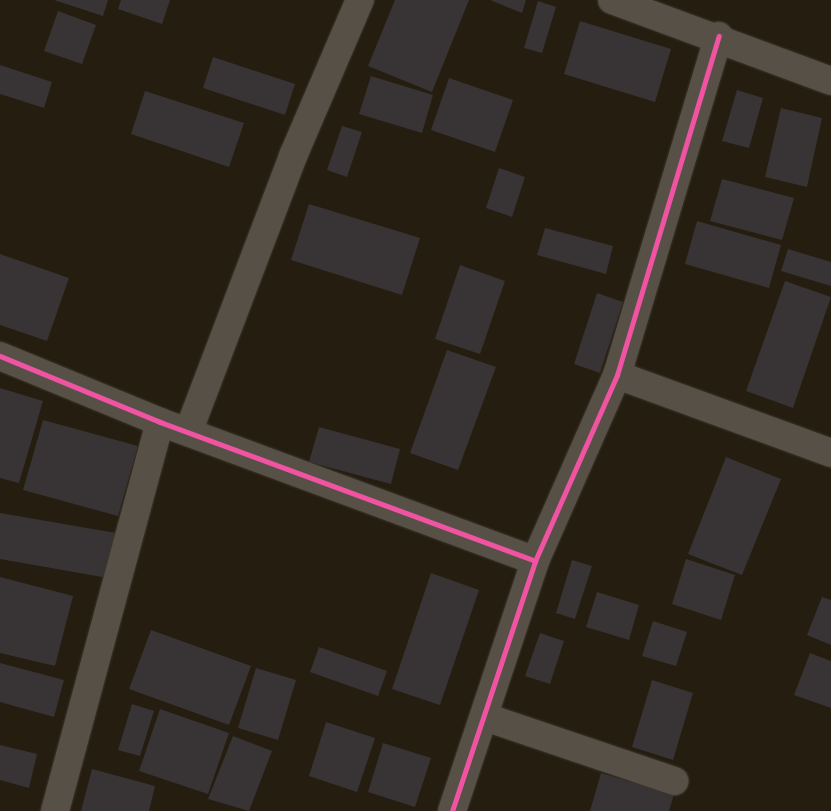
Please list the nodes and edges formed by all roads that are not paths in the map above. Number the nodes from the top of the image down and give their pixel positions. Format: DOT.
graph roads {
  1 [pos="360,0"];
  2 [pos="612,0"];
  3 [pos="719,36"];
  4 [pos="831,80"];
  5 [pos="0,356"];
  6 [pos="617,375"];
  7 [pos="160,422"];
  8 [pos="188,430"];
  9 [pos="831,452"];
  10 [pos="535,561"];
  11 [pos="485,717"];
  12 [pos="674,781"];
  13 [pos="55,811"];
  14 [pos="452,811"];
  1 -- 8 [label="street"];
  2 -- 3 [label="street"];
  3 -- 4 [label="street"];
  3 -- 6 [label="street"];
  5 -- 7 [label="street"];
  6 -- 9 [label="street"];
  6 -- 10 [label="street"];
  7 -- 8 [label="street"];
  7 -- 13 [label="street"];
  8 -- 10 [label="street"];
  10 -- 11 [label="street"];
  11 -- 12 [label="street"];
  11 -- 14 [label="street"];
}
